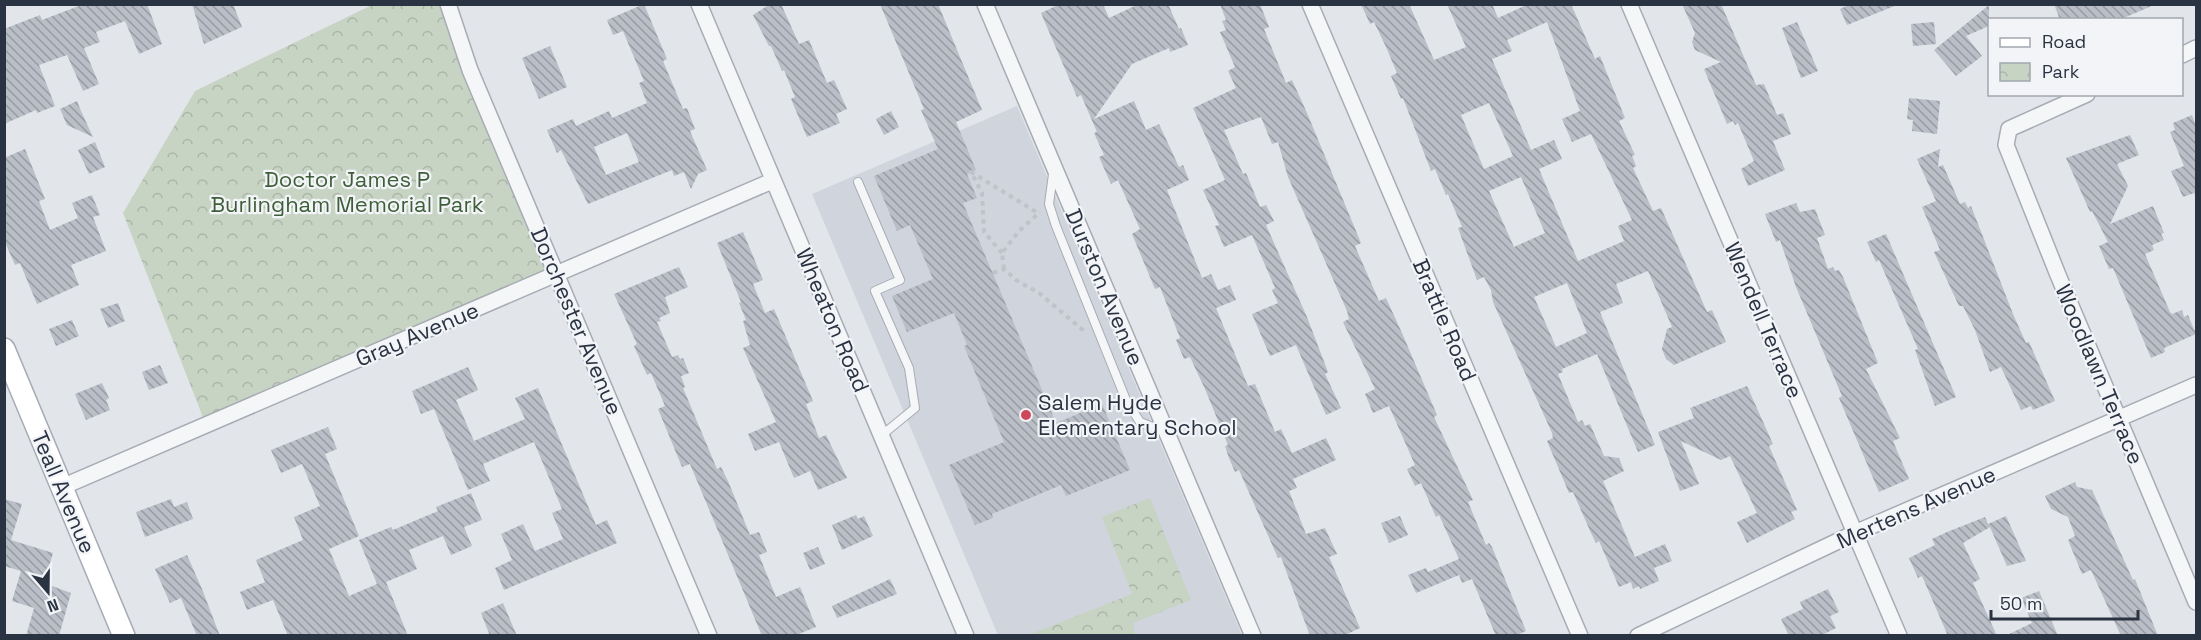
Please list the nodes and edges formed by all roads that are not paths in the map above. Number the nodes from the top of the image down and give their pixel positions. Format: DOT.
graph roads {
  1 [pos="448,4"];
  2 [pos="699,4"];
  3 [pos="985,4"];
  4 [pos="1311,4"];
  5 [pos="1629,4"];
  6 [pos="2083,96"];
  7 [pos="1054,166"];
  8 [pos="772,181"];
  9 [pos="858,182"];
  10 [pos="557,273"];
  11 [pos="4,349"];
  12 [pos="9,370"];
  13 [pos="2196,385"];
  14 [pos="2118,418"];
  15 [pos="1167,433"];
  16 [pos="882,435"];
  17 [pos="62,488"];
  18 [pos="1855,533"];
  19 [pos="2196,602"];
  20 [pos="124,636"];
  21 [pos="709,636"];
  22 [pos="966,636"];
  23 [pos="1253,636"];
  24 [pos="1580,636"];
  25 [pos="1638,636"];
  26 [pos="1899,636"];
  1 -- 10 [label="street, Dorchester Avenue"];
  2 -- 8 [label="street, Wheaton Road"];
  3 -- 7 [label="street, Durston Avenue"];
  4 -- 24 [label="street, Brattle Road"];
  5 -- 18 [label="street, Wendell Terrace"];
  6 -- 14 [label="street, Woodlawn Terrace"];
  7 -- 15 [label="street, Durston Avenue"];
  7 -- 15 [label="lane"];
  8 -- 10 [label="street, Gray Avenue"];
  8 -- 16 [label="street, Wheaton Road"];
  9 -- 16 [label="lane"];
  10 -- 17 [label="street, Gray Avenue"];
  10 -- 21 [label="street, Dorchester Avenue"];
  11 -- 12 [label="street, Teall Avenue"];
  12 -- 17 [label="street, Teall Avenue"];
  13 -- 14 [label="street, Mertens Avenue"];
  14 -- 18 [label="street, Mertens Avenue"];
  14 -- 19 [label="street, Woodlawn Terrace"];
  15 -- 23 [label="street, Durston Avenue"];
  16 -- 22 [label="street, Wheaton Road"];
  17 -- 20 [label="street, Teall Avenue"];
  18 -- 25 [label="street, Mertens Avenue"];
  18 -- 26 [label="street, Wendell Terrace"];
}
